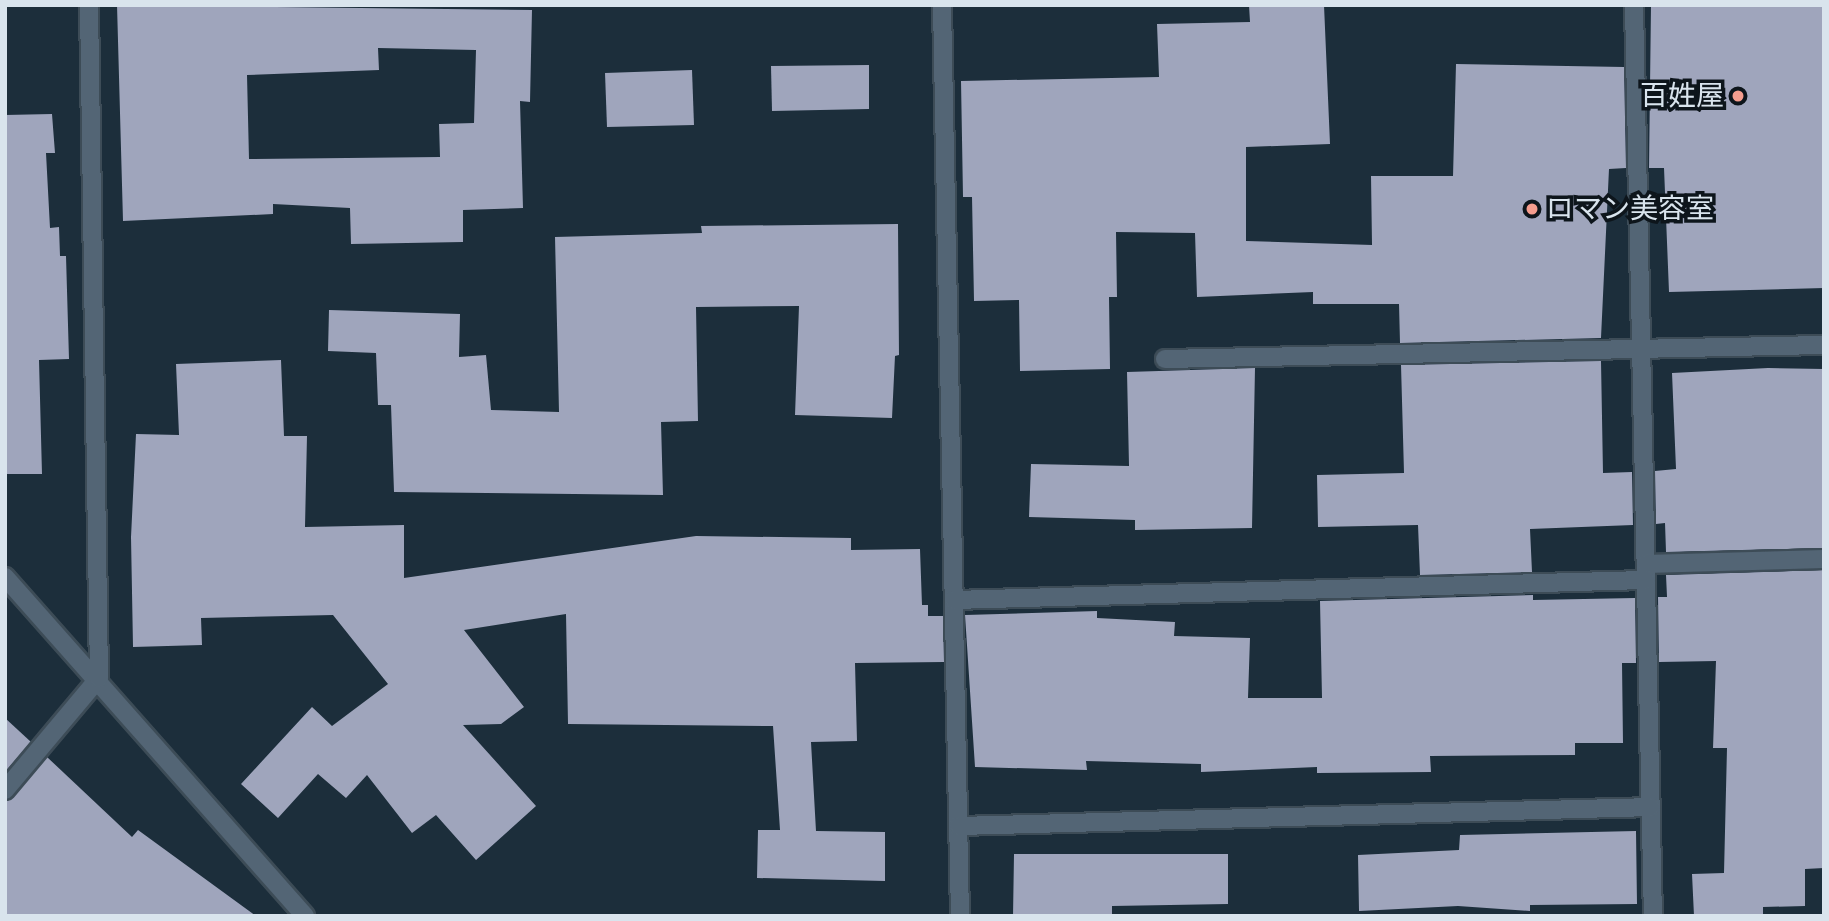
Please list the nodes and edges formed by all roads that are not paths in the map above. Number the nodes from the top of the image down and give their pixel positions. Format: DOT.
graph roads {
  1 [pos="89,5"];
  2 [pos="942,5"];
  3 [pos="1634,5"];
  4 [pos="1824,345"];
  5 [pos="1642,350"];
  6 [pos="1165,359"];
  7 [pos="1824,559"];
  8 [pos="1646,572"];
  9 [pos="5,577"];
  10 [pos="954,600"];
  11 [pos="99,678"];
  12 [pos="5,790"];
  13 [pos="1651,807"];
  14 [pos="959,826"];
  15 [pos="305,916"];
  16 [pos="960,916"];
  17 [pos="1653,916"];
  1 -- 11 [label="street"];
  2 -- 10 [label="street"];
  3 -- 5 [label="street"];
  4 -- 5 [label="street"];
  5 -- 6 [label="street"];
  5 -- 8 [label="street"];
  7 -- 8 [label="street"];
  8 -- 10 [label="street"];
  8 -- 13 [label="street"];
  9 -- 11 [label="street"];
  10 -- 14 [label="street"];
  11 -- 12 [label="street"];
  11 -- 15 [label="street"];
  13 -- 14 [label="street"];
  13 -- 17 [label="street"];
  14 -- 16 [label="street"];
}
